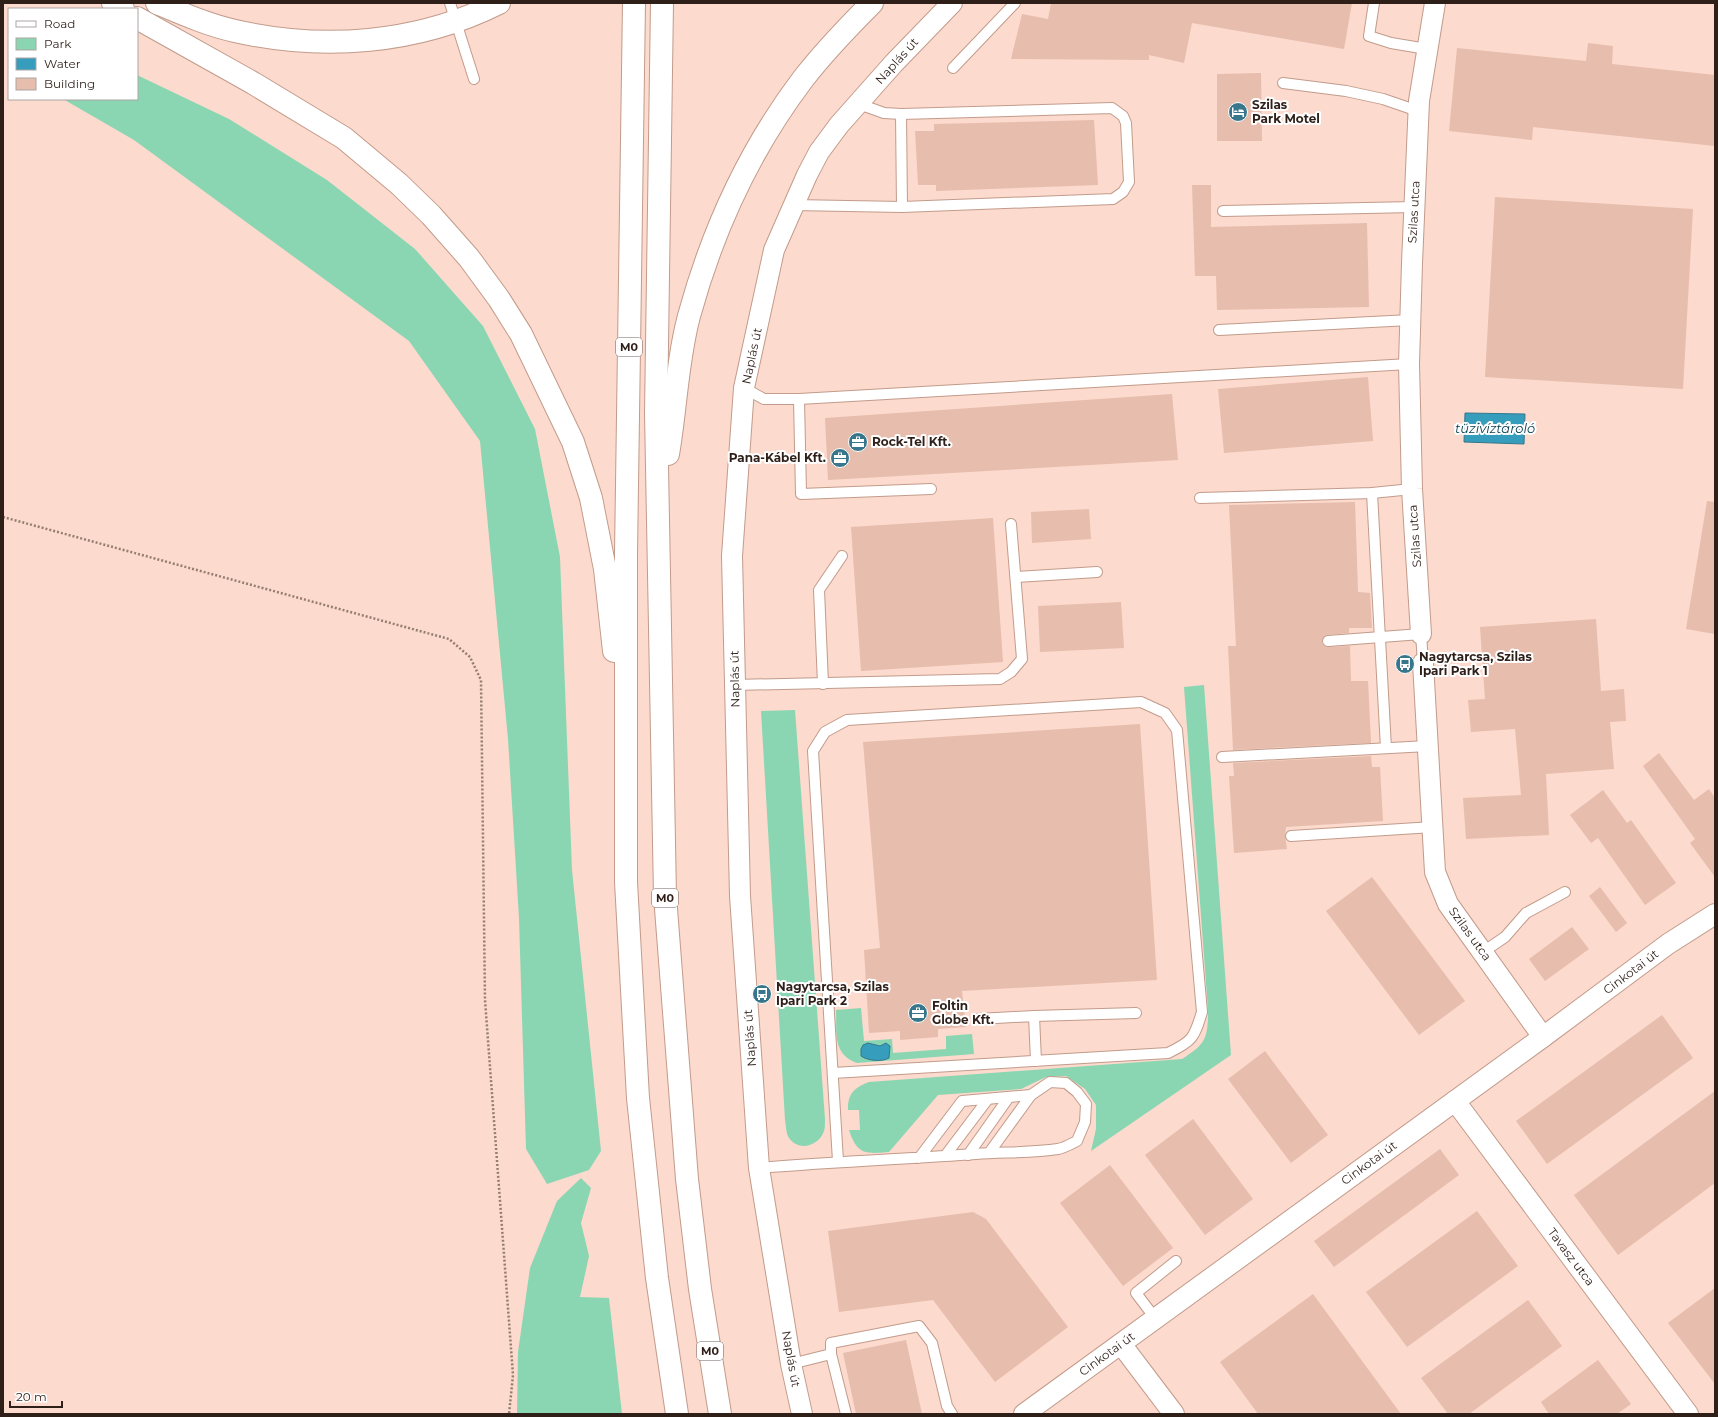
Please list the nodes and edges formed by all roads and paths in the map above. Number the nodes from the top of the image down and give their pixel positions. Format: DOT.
graph roads {
  1 [pos="157,3"];
  2 [pos="499,3"];
  3 [pos="634,3"];
  4 [pos="662,3"];
  5 [pos="872,3"];
  6 [pos="952,3"];
  7 [pos="1015,3"];
  8 [pos="1374,3"];
  9 [pos="1435,3"];
  10 [pos="454,12"];
  11 [pos="138,19"];
  12 [pos="1427,50"];
  13 [pos="953,68"];
  14 [pos="474,79"];
  15 [pos="1283,83"];
  16 [pos="859,104"];
  17 [pos="1418,111"];
  18 [pos="901,114"];
  19 [pos="793,205"];
  20 [pos="902,207"];
  21 [pos="1414,207"];
  22 [pos="1223,211"];
  23 [pos="1410,320"];
  24 [pos="1219,330"];
  25 [pos="1409,364"];
  26 [pos="744,388"];
  27 [pos="799,399"];
  28 [pos="931,489"];
  29 [pos="1412,489"];
  30 [pos="1372,493"];
  31 [pos="1200,498"];
  32 [pos="658,505"];
  33 [pos="3,517"];
  34 [pos="1011,524"];
  35 [pos="842,556"];
  36 [pos="1097,572"];
  37 [pos="1016,577"];
  38 [pos="1421,634"];
  39 [pos="1379,638"];
  40 [pos="1328,641"];
  41 [pos="1423,663"];
  42 [pos="823,684"];
  43 [pos="735,685"];
  44 [pos="625,692"];
  45 [pos="1428,746"];
  46 [pos="1386,748"];
  47 [pos="1222,757"];
  48 [pos="1433,826"];
  49 [pos="1291,836"];
  50 [pos="1565,892"];
  51 [pos="1715,914"];
  52 [pos="1483,952"];
  53 [pos="1136,1013"];
  54 [pos="1034,1016"];
  55 [pos="978,1019"];
  56 [pos="1543,1037"];
  57 [pos="1036,1061"];
  58 [pos="833,1073"];
  59 [pos="1031,1095"];
  60 [pos="1009,1097"];
  61 [pos="988,1099"];
  62 [pos="1455,1101"];
  63 [pos="989,1153"];
  64 [pos="968,1154"];
  65 [pos="945,1156"];
  66 [pos="919,1158"];
  67 [pos="838,1161"];
  68 [pos="760,1168"];
  69 [pos="1176,1261"];
  70 [pos="1155,1318"];
  71 [pos="1121,1344"];
  72 [pos="831,1354"];
  73 [pos="792,1364"];
  74 [pos="948,1411"];
  75 [pos="509,1414"];
  76 [pos="677,1414"];
  77 [pos="720,1414"];
  78 [pos="802,1414"];
  79 [pos="846,1414"];
  80 [pos="1024,1414"];
  81 [pos="1174,1414"];
  82 [pos="1688,1414"];
  1 -- 10 [label="highway"];
  2 -- 10 [label="highway"];
  3 -- 44 [label="highway, M0"];
  4 -- 32 [label="highway, M0"];
  5 -- 32 [label="highway"];
  6 -- 16 [label="street, Naplás út"];
  7 -- 13 [label="lane"];
  8 -- 12 [label="lane"];
  9 -- 12 [label="street, Szilas utca"];
  10 -- 14 [label="lane"];
  11 -- 44 [label="highway"];
  12 -- 17 [label="street, Szilas utca"];
  15 -- 17 [label="lane"];
  16 -- 18 [label="lane"];
  16 -- 19 [label="street, Naplás út"];
  17 -- 21 [label="street, Szilas utca"];
  18 -- 20 [label="lane"];
  18 -- 20 [label="lane"];
  19 -- 20 [label="lane"];
  19 -- 26 [label="street, Naplás út"];
  21 -- 22 [label="lane"];
  21 -- 23 [label="street, Szilas utca"];
  23 -- 24 [label="lane"];
  23 -- 25 [label="street, Szilas utca"];
  25 -- 27 [label="lane"];
  25 -- 29 [label="street, Szilas utca"];
  26 -- 27 [label="lane"];
  26 -- 43 [label="street, Naplás út"];
  27 -- 28 [label="lane"];
  29 -- 30 [label="lane"];
  29 -- 38 [label="street, Szilas utca"];
  30 -- 31 [label="lane"];
  30 -- 39 [label="lane"];
  32 -- 77 [label="highway, M0"];
  33 -- 75 [label="path"];
  34 -- 37 [label="lane"];
  35 -- 42 [label="lane"];
  36 -- 37 [label="lane"];
  37 -- 42 [label="lane"];
  38 -- 39 [label="lane"];
  38 -- 41 [label="lane, Szilas utca"];
  39 -- 40 [label="lane"];
  39 -- 46 [label="lane"];
  41 -- 45 [label="street, Szilas utca"];
  42 -- 43 [label="lane"];
  43 -- 68 [label="street, Naplás út"];
  44 -- 76 [label="highway, M0"];
  45 -- 46 [label="lane"];
  45 -- 48 [label="street, Szilas utca"];
  46 -- 47 [label="lane"];
  48 -- 49 [label="lane"];
  48 -- 52 [label="street, Szilas utca"];
  50 -- 52 [label="lane"];
  51 -- 56 [label="street, Cinkotai út"];
  52 -- 56 [label="street, Szilas utca"];
  53 -- 54 [label="lane"];
  54 -- 55 [label="lane"];
  54 -- 57 [label="lane"];
  56 -- 62 [label="street, Cinkotai út"];
  57 -- 58 [label="lane"];
  57 -- 58 [label="lane"];
  58 -- 67 [label="lane"];
  59 -- 60 [label="lane"];
  59 -- 63 [label="lane"];
  59 -- 63 [label="lane"];
  60 -- 61 [label="lane"];
  60 -- 64 [label="lane"];
  61 -- 65 [label="lane"];
  61 -- 66 [label="lane"];
  62 -- 70 [label="street, Cinkotai út"];
  62 -- 82 [label="street, Tavasz utca"];
  63 -- 64 [label="lane"];
  64 -- 65 [label="lane"];
  65 -- 66 [label="lane"];
  66 -- 67 [label="lane"];
  67 -- 68 [label="lane"];
  68 -- 73 [label="street, Naplás út"];
  69 -- 70 [label="lane"];
  70 -- 71 [label="street, Cinkotai út"];
  71 -- 80 [label="street, Cinkotai út"];
  71 -- 81 [label="street"];
  72 -- 73 [label="lane"];
  72 -- 74 [label="lane"];
  72 -- 79 [label="lane"];
  73 -- 78 [label="street, Naplás út"];
}
